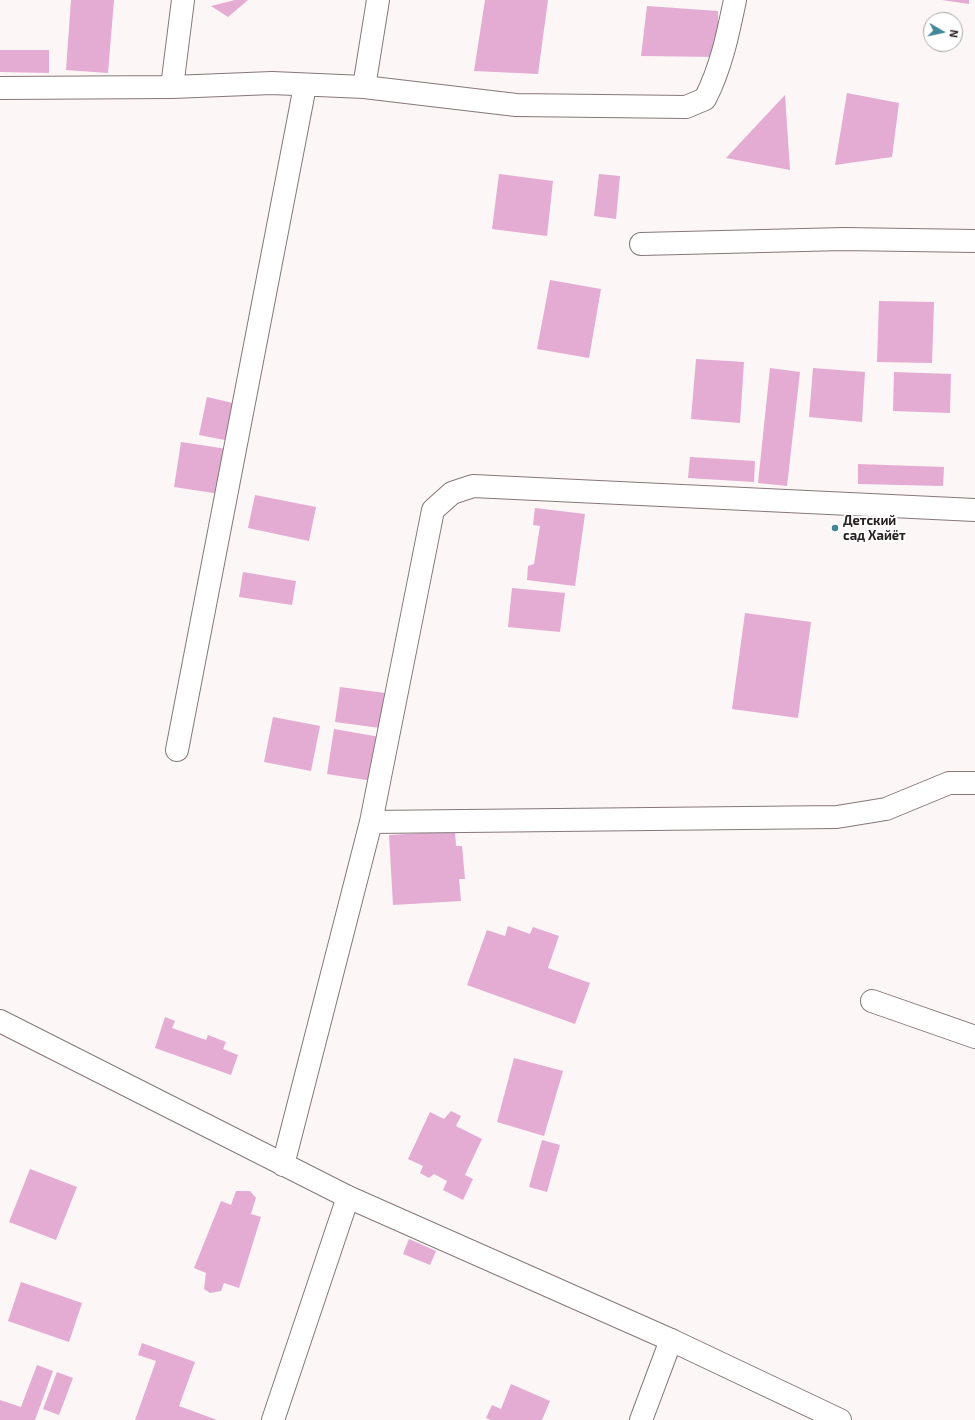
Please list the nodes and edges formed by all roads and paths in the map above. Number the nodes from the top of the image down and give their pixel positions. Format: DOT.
graph roads {
  1 [pos="183,0"];
  2 [pos="378,0"];
  3 [pos="735,0"];
  4 [pos="305,86"];
  5 [pos="364,86"];
  6 [pos="172,87"];
  7 [pos="0,88"];
  8 [pos="975,240"];
  9 [pos="641,244"];
  10 [pos="975,510"];
  11 [pos="177,750"];
  12 [pos="975,783"];
  13 [pos="371,822"];
  14 [pos="872,1001"];
  15 [pos="0,1021"];
  16 [pos="975,1037"];
  17 [pos="283,1165"];
  18 [pos="348,1197"];
  19 [pos="671,1340"];
  20 [pos="272,1420"];
  21 [pos="641,1420"];
  22 [pos="840,1420"];
  1 -- 6 [label="street"];
  2 -- 5 [label="street"];
  3 -- 5 [label="street"];
  4 -- 5 [label="street"];
  4 -- 6 [label="street"];
  4 -- 11 [label="street"];
  6 -- 7 [label="street"];
  8 -- 9 [label="street"];
  10 -- 13 [label="street"];
  12 -- 13 [label="street"];
  13 -- 17 [label="street"];
  14 -- 16 [label="street"];
  15 -- 17 [label="street"];
  17 -- 18 [label="street"];
  18 -- 19 [label="street"];
  18 -- 20 [label="street"];
  19 -- 21 [label="street"];
  19 -- 22 [label="street"];
}
